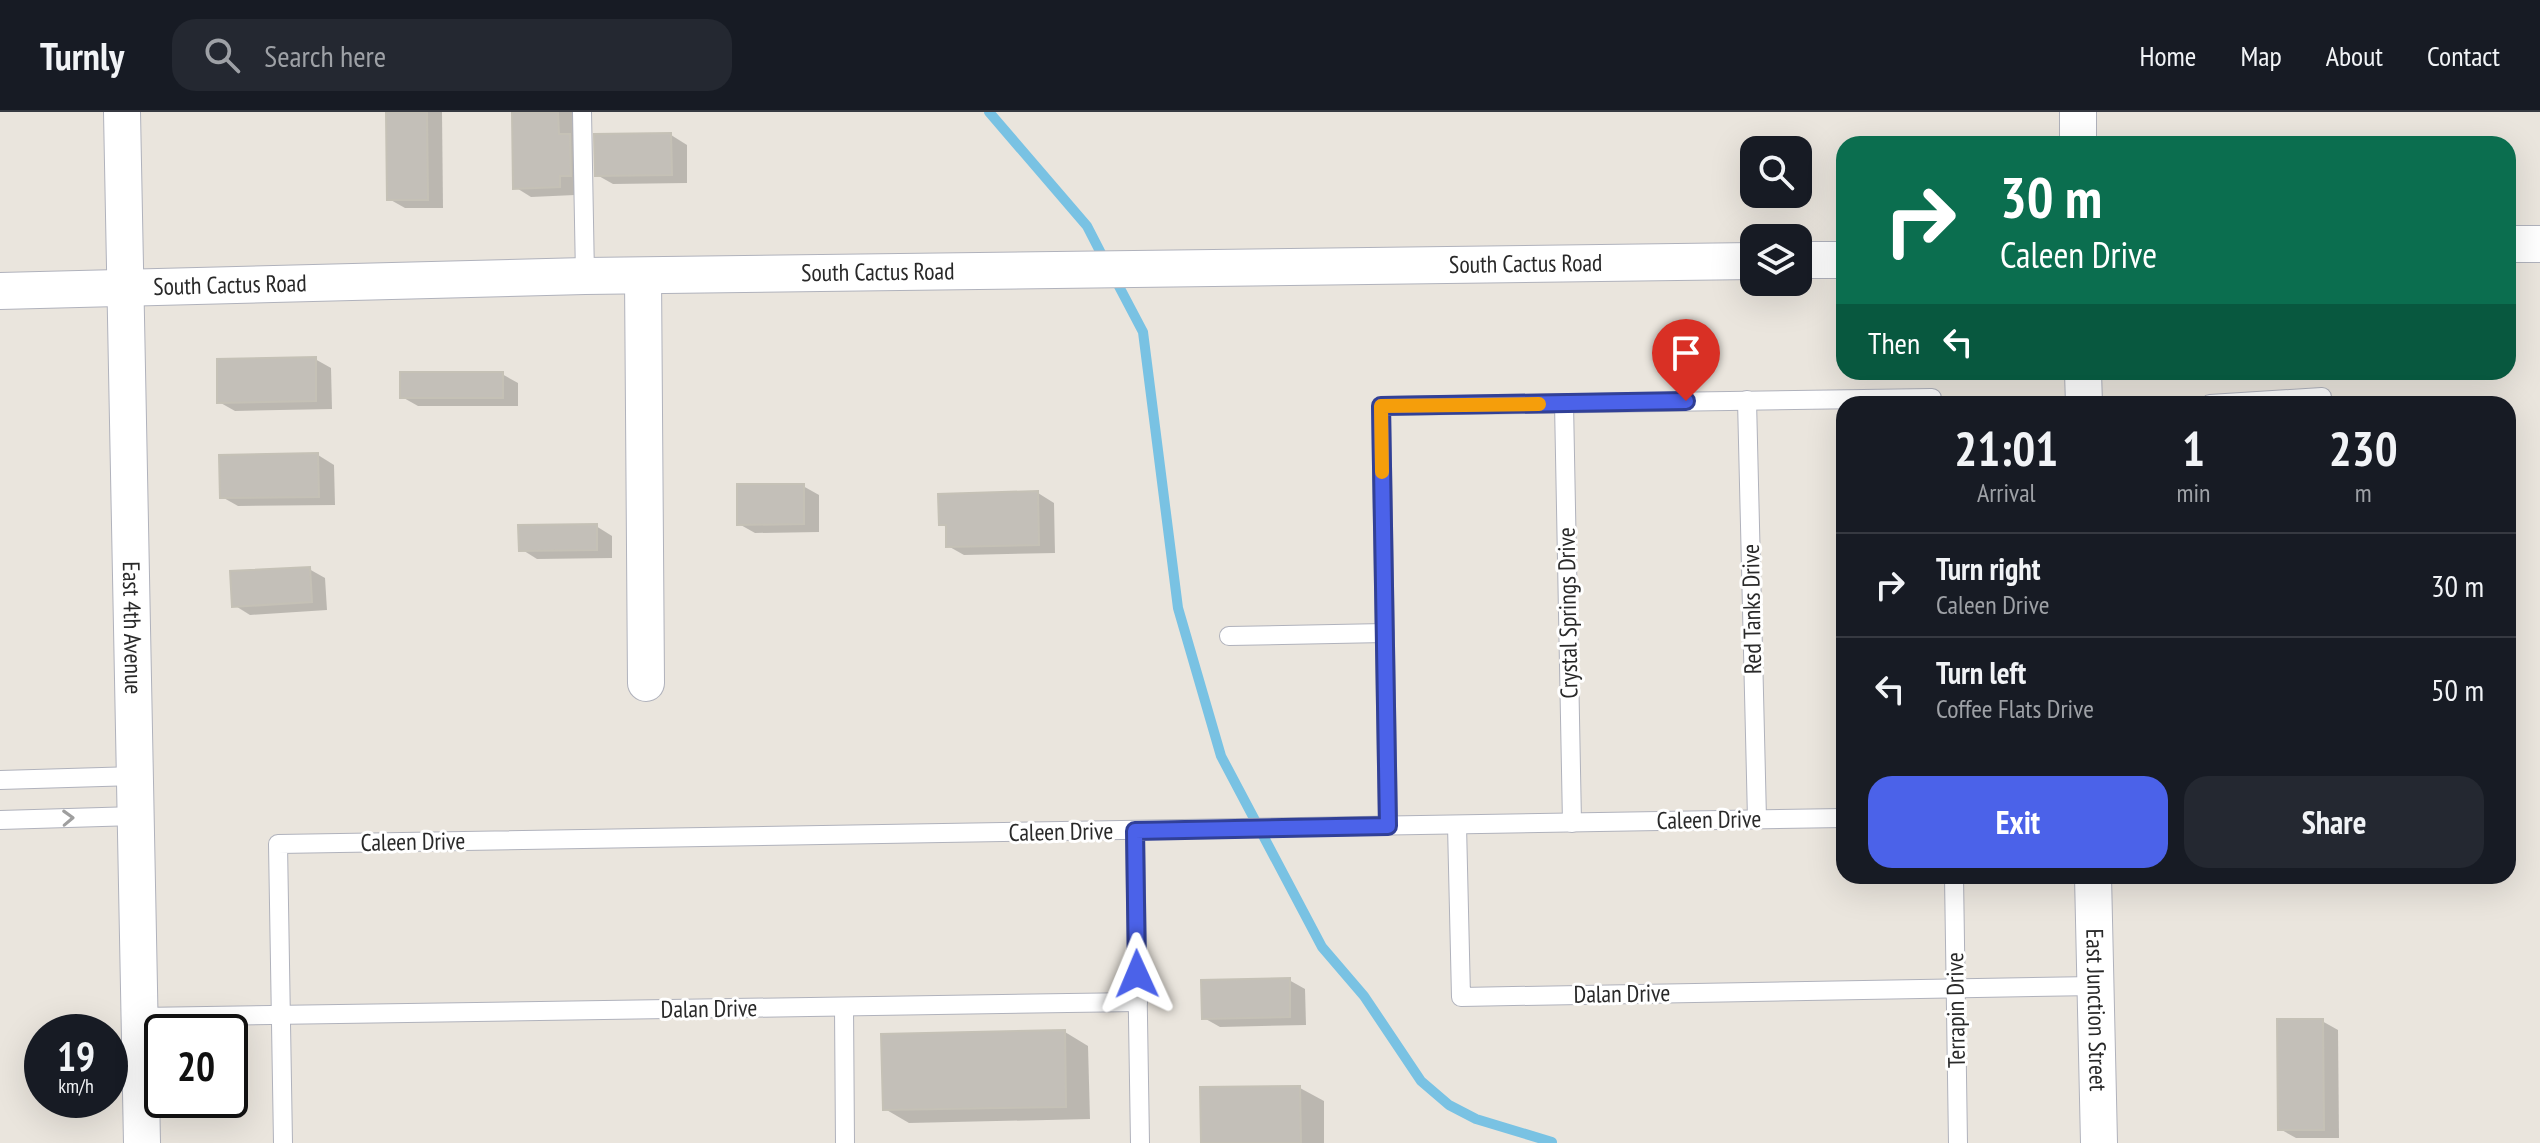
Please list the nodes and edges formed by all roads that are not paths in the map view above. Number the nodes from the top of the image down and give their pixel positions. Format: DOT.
graph roads {
  1 [pos="122,112"];
  2 [pos="582,112"];
  3 [pos="2078,112"];
  4 [pos="2078,136"];
  5 [pos="2516,244"];
  6 [pos="2540,244"];
  7 [pos="1812,260"];
  8 [pos="1836,260"];
  9 [pos="1740,261"];
  10 [pos="585,276"];
  11 [pos="643,276"];
  12 [pos="124,287"];
  13 [pos="0,291"];
  14 [pos="1747,400"];
  15 [pos="1836,400"];
  16 [pos="1564,403"];
  17 [pos="1385,633"];
  18 [pos="1229,636"];
  19 [pos="646,683"];
  20 [pos="136,776"];
  21 [pos="0,780"];
  22 [pos="136,816"];
  23 [pos="1836,818"];
  24 [pos="1757,819"];
  25 [pos="0,820"];
  26 [pos="1572,823"];
  27 [pos="1457,825"];
  28 [pos="1388,826"];
  29 [pos="1135,831"];
  30 [pos="1954,884"];
  31 [pos="2093,884"];
  32 [pos="2095,986"];
  33 [pos="1955,988"];
  34 [pos="1138,1002"];
  35 [pos="844,1007"];
  36 [pos="139,1017"];
  37 [pos="280,1017"];
  38 [pos="142,1143"];
  39 [pos="283,1143"];
  40 [pos="845,1143"];
  41 [pos="1140,1143"];
  42 [pos="1958,1143"];
  43 [pos="2099,1143"];
  1 -- 12 [label="street, East 4th Avenue"];
  2 -- 10 [label="lane"];
  3 -- 4 [label="street"];
  5 -- 6 [label="street"];
  7 -- 8 [label="street"];
  9 -- 11 [label="street, South Cactus Road"];
  10 -- 11 [label="street, South Cactus Road"];
  10 -- 12 [label="street, South Cactus Road"];
  11 -- 19 [label="street"];
  12 -- 13 [label="street, South Cactus Road"];
  12 -- 20 [label="street, East 4th Avenue"];
  14 -- 15 [label="lane"];
  14 -- 16 [label="lane"];
  14 -- 24 [label="lane, Red Tanks Drive"];
  16 -- 17 [label="lane"];
  16 -- 26 [label="lane, Crystal Springs Drive"];
  17 -- 18 [label="lane"];
  17 -- 28 [label="lane"];
  20 -- 21 [label="lane"];
  20 -- 22 [label="street, East 4th Avenue"];
  25 -- 22 [label="lane, one-way"];
  22 -- 36 [label="street, East 4th Avenue"];
  23 -- 24 [label="lane, Caleen Drive"];
  24 -- 26 [label="lane, Caleen Drive"];
  26 -- 27 [label="lane, Caleen Drive"];
  27 -- 28 [label="lane, Caleen Drive"];
  27 -- 33 [label="lane, Dalan Drive"];
  28 -- 29 [label="lane, Caleen Drive"];
  29 -- 34 [label="lane"];
  29 -- 37 [label="lane, Caleen Drive"];
  30 -- 33 [label="lane, Terrapin Drive"];
  31 -- 32 [label="street, East Junction Street"];
  32 -- 33 [label="lane"];
  32 -- 43 [label="street, East Junction Street"];
  33 -- 42 [label="lane, Terrapin Drive"];
  34 -- 35 [label="lane, Dalan Drive"];
  34 -- 41 [label="lane"];
  35 -- 37 [label="lane, Dalan Drive"];
  35 -- 40 [label="lane"];
  36 -- 37 [label="lane, Dalan Drive"];
  36 -- 38 [label="street, East 4th Avenue"];
  37 -- 39 [label="lane"];
}
